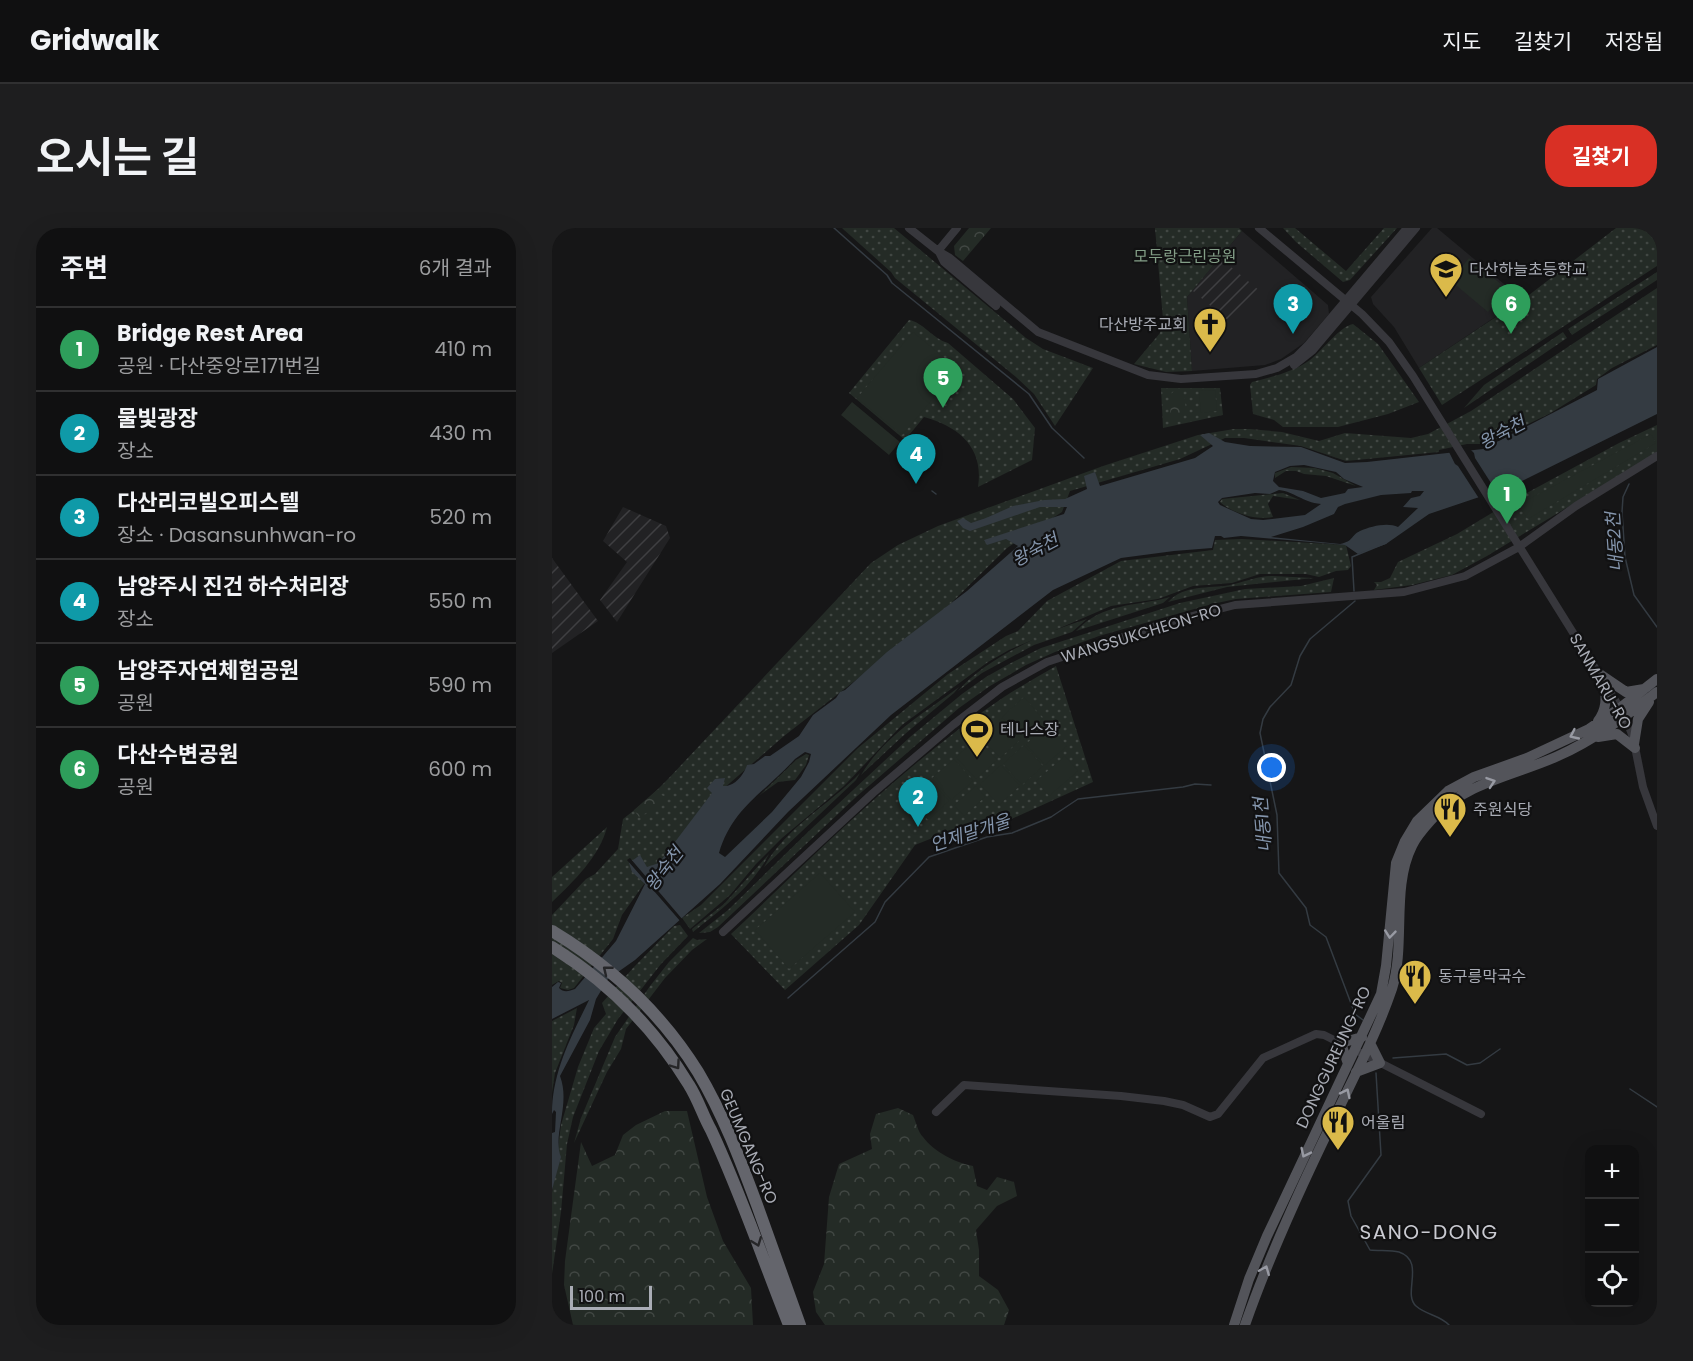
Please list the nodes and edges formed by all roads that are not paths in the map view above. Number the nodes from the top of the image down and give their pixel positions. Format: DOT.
graph roads {
  1 [pos="909,228"];
  2 [pos="957,228"];
  3 [pos="1259,228"];
  4 [pos="1407,228"];
  5 [pos="1416,228"];
  6 [pos="938,251"];
  7 [pos="1348,302"];
  8 [pos="1657,456"];
  9 [pos="1518,544"];
  10 [pos="1598,673"];
  11 [pos="1657,679"];
  12 [pos="1605,684"];
  13 [pos="1652,692"];
  14 [pos="1623,712"];
  15 [pos="1596,724"];
  16 [pos="1594,737"];
  17 [pos="1635,746"];
  18 [pos="1657,826"];
  19 [pos="552,931"];
  20 [pos="723,932"];
  21 [pos="552,947"];
  22 [pos="1366,1040"];
  23 [pos="1341,1043"];
  24 [pos="1360,1053"];
  25 [pos="1380,1064"];
  26 [pos="1352,1068"];
  27 [pos="936,1112"];
  28 [pos="1481,1114"];
  29 [pos="780,1268"];
  30 [pos="789,1325"];
  31 [pos="800,1325"];
  32 [pos="810,1325"];
  33 [pos="1234,1325"];
  34 [pos="1245,1325"];
  1 -- 6 [label="street"];
  2 -- 6 [label="street"];
  3 -- 7 [label="street, SANMARU-RO"];
  4 -- 7 [label="street"];
  5 -- 7 [label="street"];
  6 -- 7 [label="street"];
  7 -- 9 [label="street, SANMARU-RO"];
  8 -- 9 [label="street, WANGSUKCHEON-RO"];
  9 -- 10 [label="street, SANMARU-RO"];
  9 -- 20 [label="street, WANGSUKCHEON-RO"];
  10 -- 12 [label="street, SANMARU-RO"];
  10 -- 13 [label="main road"];
  11 -- 13 [label="main road, DONGGUREUNG-RO"];
  12 -- 14 [label="street, SANMARU-RO"];
  12 -- 15 [label="main road"];
  13 -- 14 [label="main road, DONGGUREUNG-RO"];
  13 -- 17 [label="main road"];
  14 -- 15 [label="main road, DONGGUREUNG-RO"];
  14 -- 16 [label="main road, DONGGUREUNG-RO"];
  14 -- 17 [label="street, SANMARU-RO"];
  15 -- 22 [label="main road, DONGGUREUNG-RO, one-way"];
  16 -- 17 [label="main road"];
  22 -- 16 [label="main road, DONGGUREUNG-RO, one-way"];
  17 -- 18 [label="street, SANMARU-RO"];
  29 -- 19 [label="highway, GEUMGANG-RO, one-way"];
  21 -- 30 [label="highway, GEUMGANG-RO, one-way"];
  22 -- 23 [label="main road"];
  22 -- 24 [label="main road, DONGGUREUNG-RO"];
  22 -- 25 [label="main road"];
  23 -- 24 [label="street"];
  23 -- 26 [label="main road"];
  23 -- 27 [label="street"];
  24 -- 25 [label="street"];
  24 -- 26 [label="main road, DONGGUREUNG-RO"];
  25 -- 26 [label="main road"];
  25 -- 28 [label="street"];
  26 -- 33 [label="main road, DONGGUREUNG-RO, one-way"];
  34 -- 26 [label="main road, DONGGUREUNG-RO, one-way"];
  29 -- 31 [label="highway, GEUMGANG-RO"];
  29 -- 32 [label="highway"];
}
